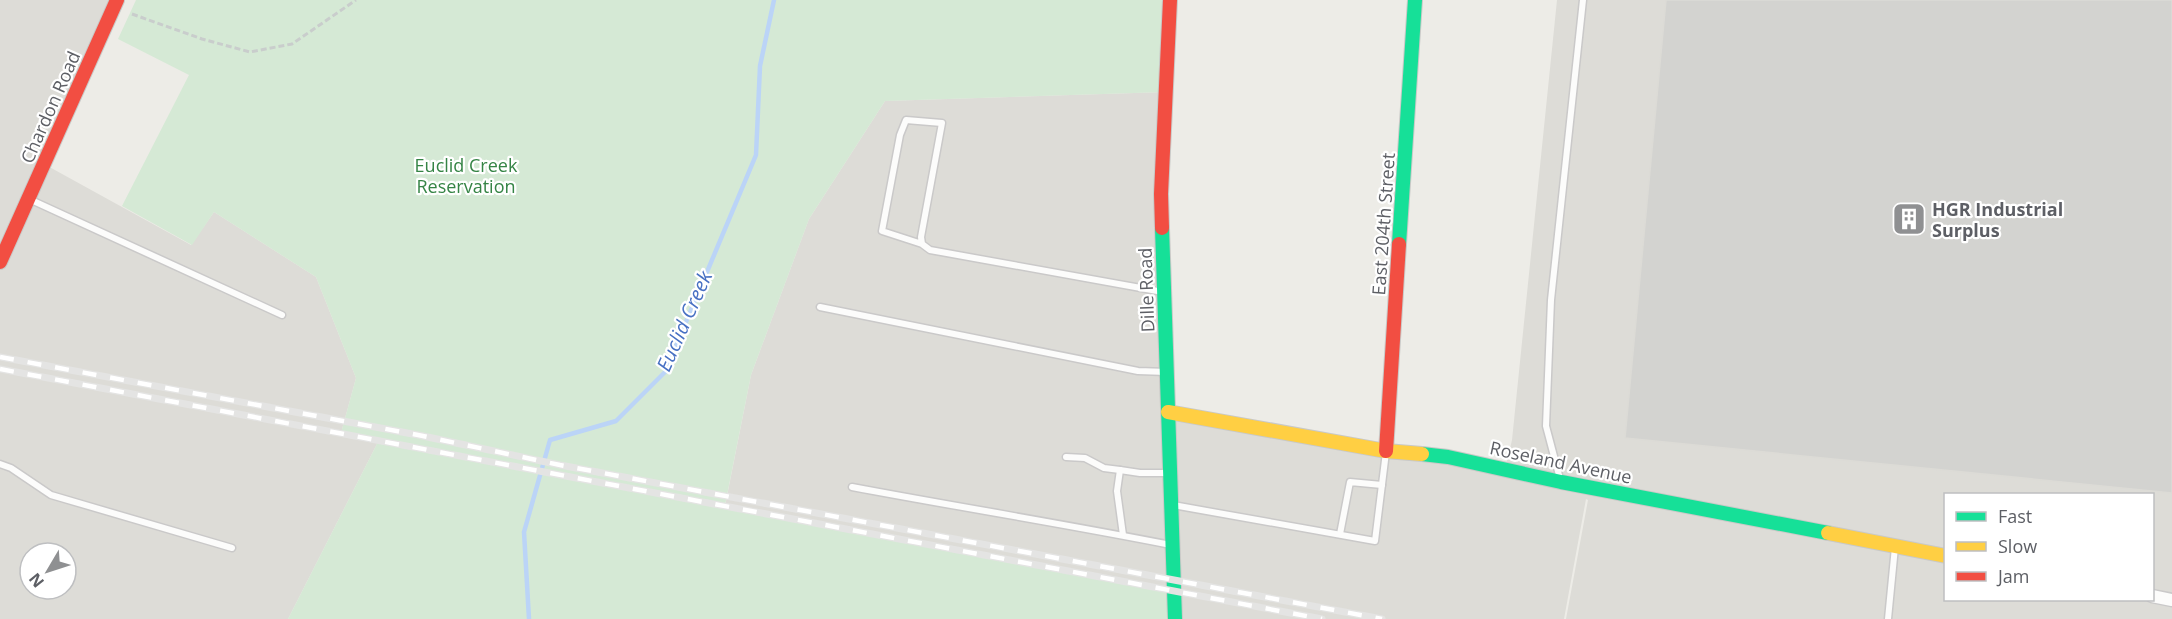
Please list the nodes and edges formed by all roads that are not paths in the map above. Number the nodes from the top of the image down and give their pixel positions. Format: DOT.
graph roads {
  1 [pos="117,0"];
  2 [pos="1170,0"];
  3 [pos="1415,0"];
  4 [pos="1583,0"];
  5 [pos="28,198"];
  6 [pos="922,244"];
  7 [pos="0,262"];
  8 [pos="1164,292"];
  9 [pos="820,307"];
  10 [pos="282,315"];
  11 [pos="1167,372"];
  12 [pos="1168,411"];
  13 [pos="1386,451"];
  14 [pos="1066,457"];
  15 [pos="0,464"];
  16 [pos="1120,470"];
  17 [pos="1170,473"];
  18 [pos="1561,482"];
  19 [pos="1382,485"];
  20 [pos="852,487"];
  21 [pos="1171,504"];
  22 [pos="1340,534"];
  23 [pos="1123,536"];
  24 [pos="1172,545"];
  25 [pos="1895,546"];
  26 [pos="232,548"];
  27 [pos="1944,556"];
  28 [pos="2154,596"];
  29 [pos="2172,600"];
  30 [pos="1174,619"];
  31 [pos="1888,619"];
  1 -- 5 [label="street, Chardon Road"];
  2 -- 8 [label="street, Dille Road"];
  3 -- 13 [label="street, East 204th Street"];
  4 -- 18 [label="lane"];
  5 -- 7 [label="street, Chardon Road"];
  5 -- 10 [label="lane"];
  6 -- 6 [label="lane"];
  6 -- 8 [label="lane"];
  8 -- 11 [label="street, Dille Road"];
  9 -- 11 [label="lane"];
  11 -- 12 [label="street, Dille Road"];
  12 -- 13 [label="street, Roseland Avenue"];
  12 -- 17 [label="street, Dille Road"];
  13 -- 18 [label="street, Roseland Avenue"];
  13 -- 19 [label="lane"];
  14 -- 16 [label="lane"];
  15 -- 26 [label="lane"];
  16 -- 17 [label="lane"];
  16 -- 23 [label="lane"];
  17 -- 21 [label="street, Dille Road"];
  18 -- 25 [label="street, Roseland Avenue"];
  19 -- 22 [label="lane"];
  19 -- 22 [label="lane"];
  20 -- 23 [label="lane"];
  21 -- 22 [label="lane"];
  21 -- 24 [label="street, Dille Road"];
  23 -- 24 [label="lane"];
  24 -- 30 [label="street, Dille Road"];
  25 -- 27 [label="street, Roseland Avenue"];
  25 -- 31 [label="lane"];
  28 -- 29 [label="street"];
}
